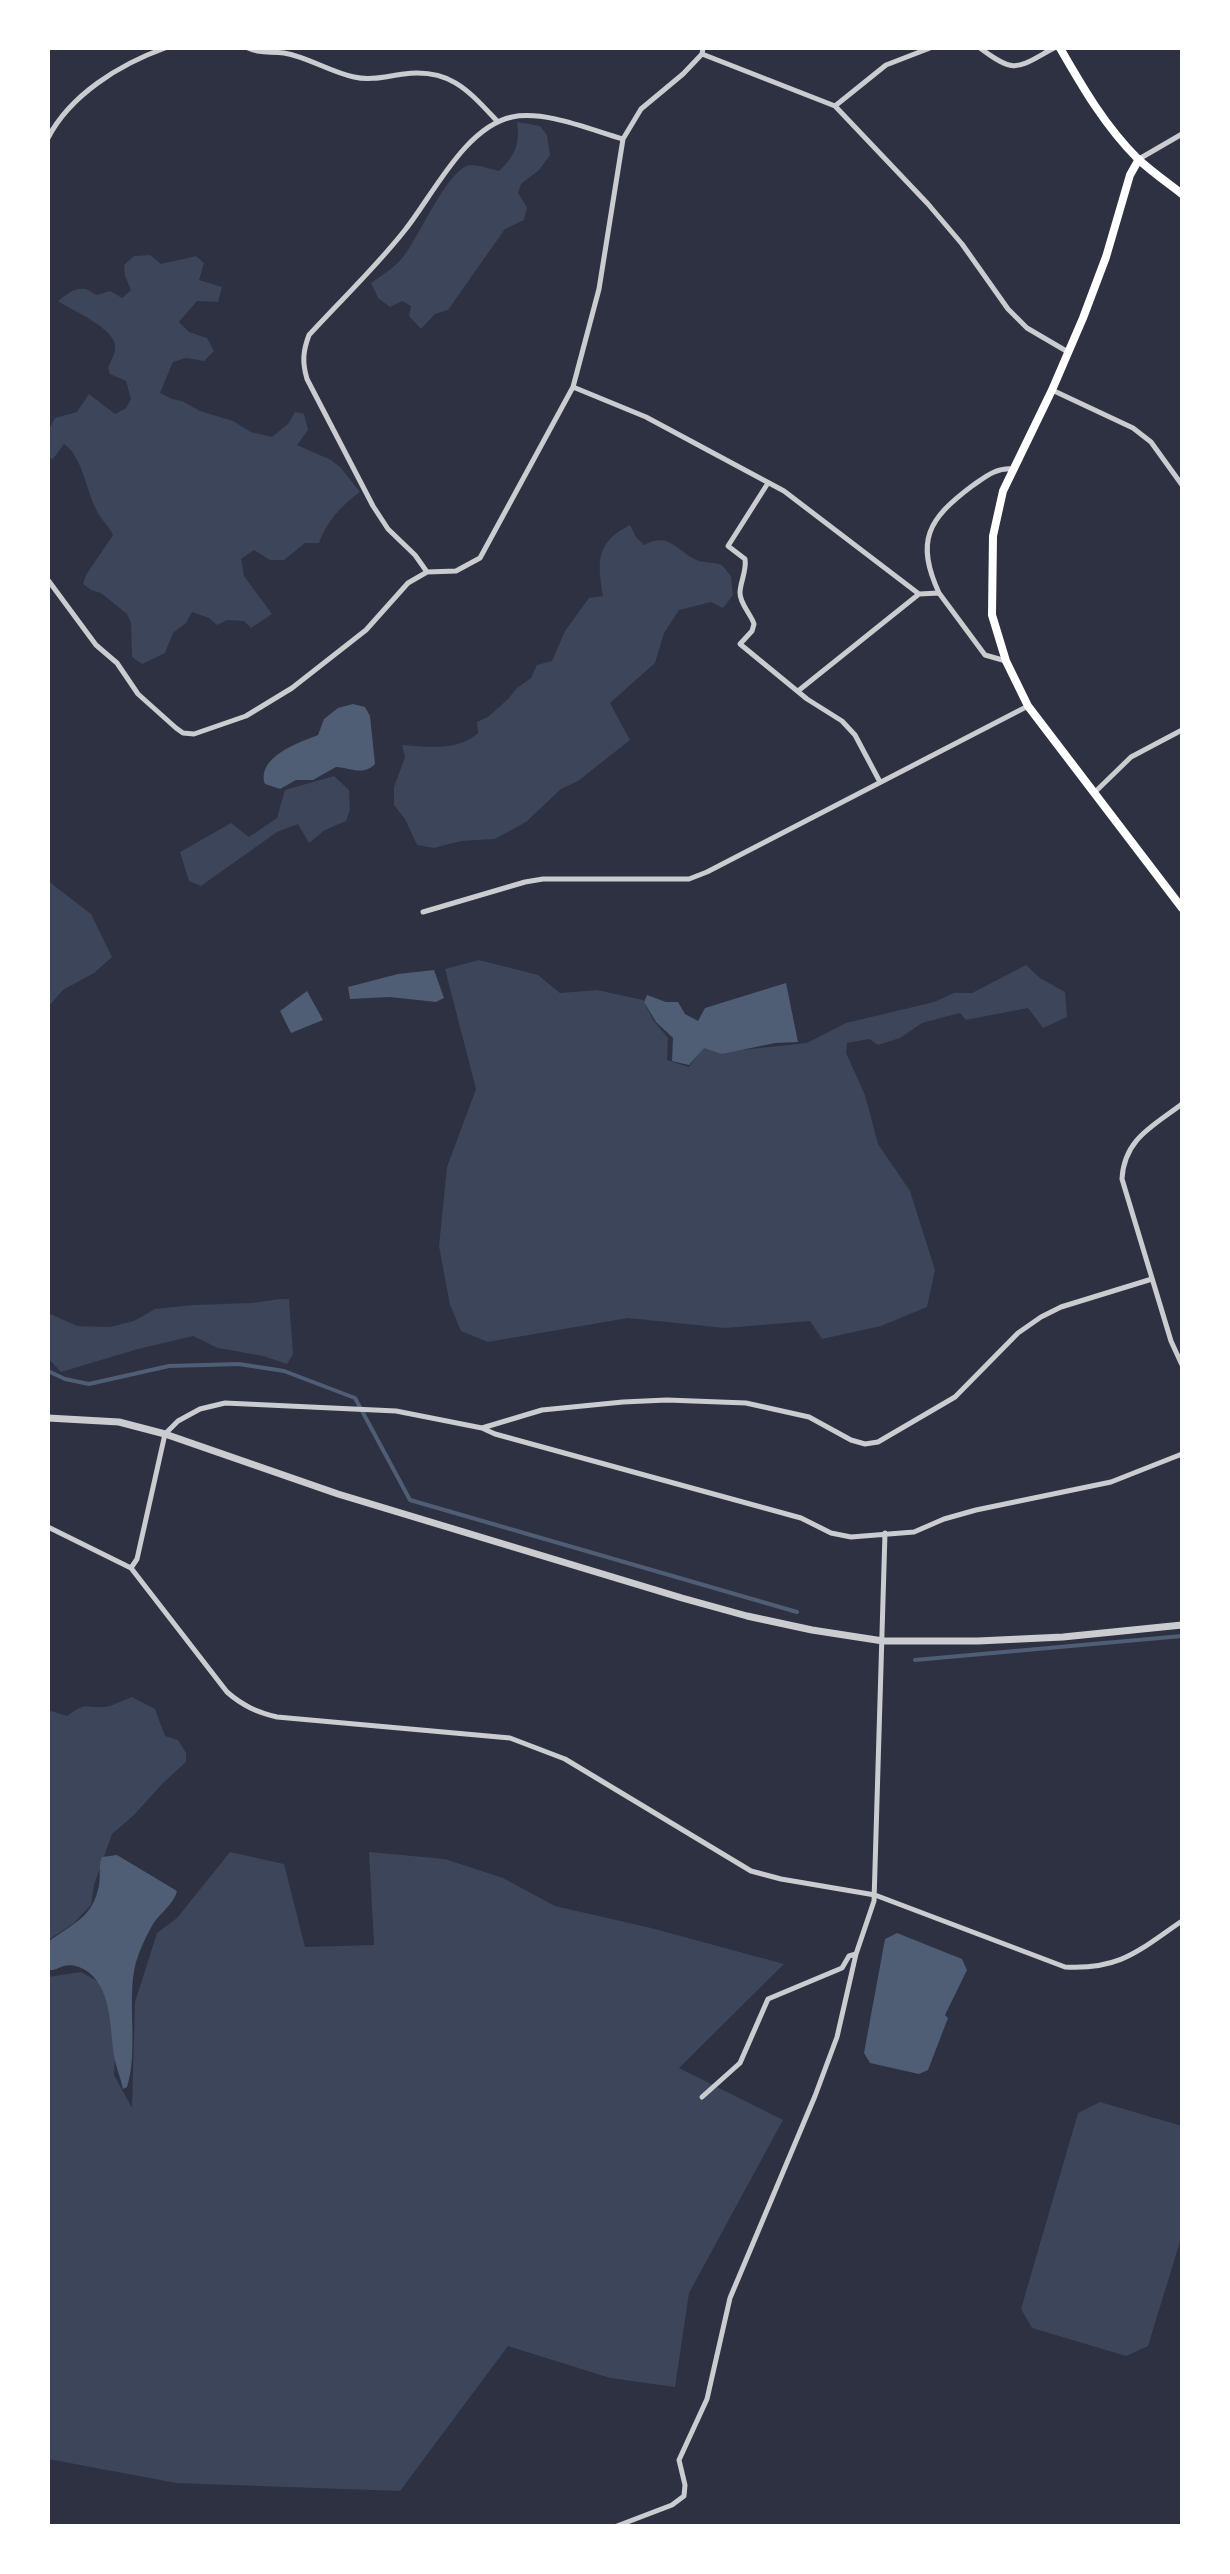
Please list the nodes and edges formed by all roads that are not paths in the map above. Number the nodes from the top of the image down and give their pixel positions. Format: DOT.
graph roads {
  1 [pos="165,48"];
  2 [pos="248,48"];
  3 [pos="930,48"];
  4 [pos="980,48"];
  5 [pos="1054,48"];
  6 [pos="1060,48"];
  7 [pos="703,51"];
  8 [pos="835,106"];
  9 [pos="497,121"];
  10 [pos="1182,134"];
  11 [pos="48,136"];
  12 [pos="623,139"];
  13 [pos="1139,159"];
  14 [pos="1182,194"];
  15 [pos="1068,352"];
  16 [pos="573,387"];
  17 [pos="1052,390"];
  18 [pos="1014,469"];
  19 [pos="768,483"];
  20 [pos="1182,485"];
  21 [pos="427,572"];
  22 [pos="48,580"];
  23 [pos="939,593"];
  24 [pos="919,594"];
  25 [pos="1006,661"];
  26 [pos="798,691"];
  27 [pos="1028,706"];
  28 [pos="1182,730"];
  29 [pos="880,782"];
  30 [pos="1094,793"];
  31 [pos="1182,908"];
  32 [pos="423,912"];
  33 [pos="1182,1104"];
  34 [pos="1152,1279"];
  35 [pos="1182,1365"];
  36 [pos="48,1418"];
  37 [pos="482,1428"];
  38 [pos="165,1434"];
  39 [pos="1182,1454"];
  40 [pos="48,1527"];
  41 [pos="885,1533"];
  42 [pos="131,1568"];
  43 [pos="1182,1625"];
  44 [pos="883,1641"];
  45 [pos="875,1895"];
  46 [pos="1182,1921"];
  47 [pos="856,1954"];
  48 [pos="702,2097"];
  49 [pos="617,2526"];
  1 -- 11 [label="street"];
  2 -- 9 [label="street"];
  3 -- 8 [label="street"];
  4 -- 5 [label="street"];
  6 -- 13 [label="main road"];
  7 -- 8 [label="street"];
  7 -- 12 [label="street"];
  8 -- 15 [label="street"];
  9 -- 12 [label="street"];
  9 -- 21 [label="street"];
  10 -- 13 [label="street"];
  12 -- 16 [label="street"];
  13 -- 14 [label="main road"];
  13 -- 15 [label="main road"];
  15 -- 17 [label="main road"];
  16 -- 19 [label="street"];
  16 -- 21 [label="street"];
  17 -- 18 [label="main road"];
  17 -- 20 [label="street"];
  18 -- 23 [label="street"];
  18 -- 25 [label="main road"];
  19 -- 24 [label="street"];
  19 -- 26 [label="street"];
  21 -- 22 [label="street"];
  23 -- 24 [label="street"];
  23 -- 25 [label="street"];
  24 -- 26 [label="street"];
  25 -- 27 [label="main road"];
  26 -- 29 [label="street"];
  27 -- 29 [label="street"];
  27 -- 30 [label="main road"];
  28 -- 30 [label="street"];
  29 -- 32 [label="street"];
  30 -- 31 [label="main road"];
  33 -- 34 [label="street"];
  34 -- 35 [label="street"];
  34 -- 37 [label="street"];
  36 -- 38 [label="street"];
  37 -- 38 [label="street"];
  37 -- 41 [label="street"];
  38 -- 42 [label="street"];
  38 -- 44 [label="street"];
  39 -- 41 [label="street"];
  40 -- 42 [label="street"];
  41 -- 44 [label="street"];
  42 -- 45 [label="street"];
  43 -- 44 [label="street"];
  44 -- 45 [label="street"];
  45 -- 46 [label="street"];
  45 -- 47 [label="street"];
  47 -- 48 [label="street"];
  47 -- 49 [label="street"];
}
